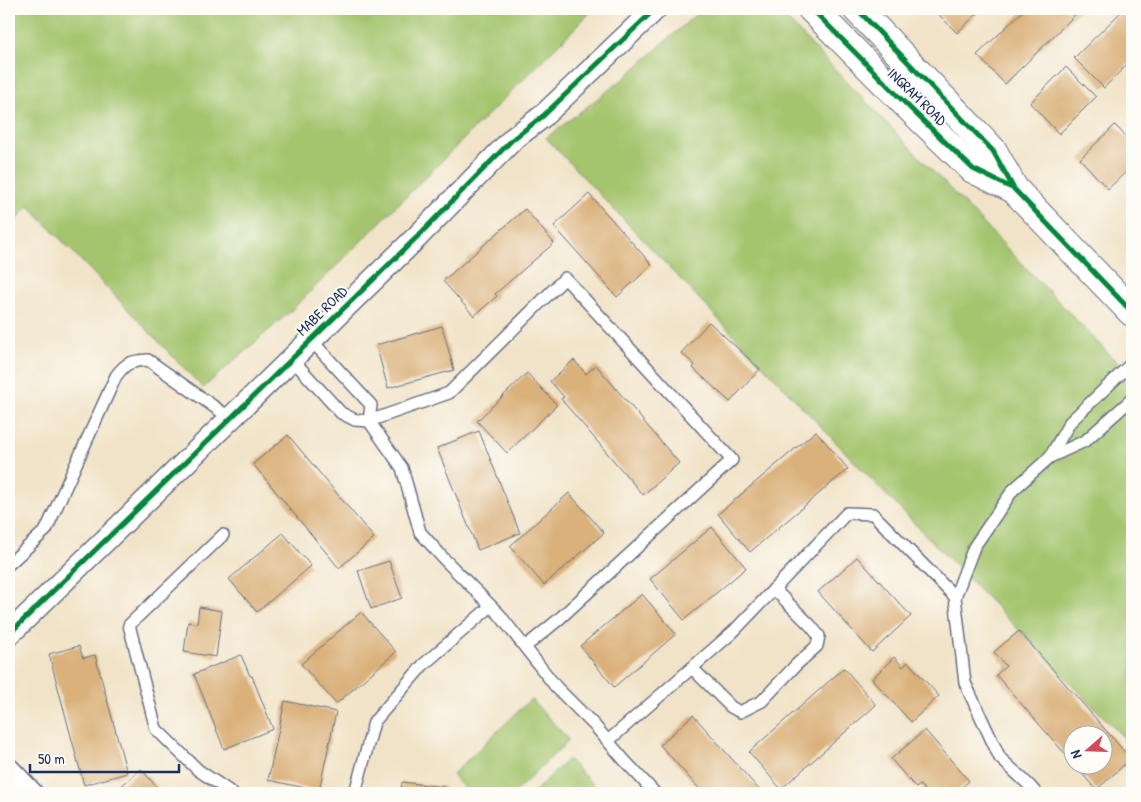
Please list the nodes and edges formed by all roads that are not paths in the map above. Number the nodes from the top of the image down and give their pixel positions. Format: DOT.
graph roads {
  1 [pos="655,9"];
  2 [pos="812,9"];
  3 [pos="857,9"];
  4 [pos="1014,189"];
  5 [pos="1132,312"];
  6 [pos="310,339"];
  7 [pos="291,358"];
  8 [pos="1132,363"];
  9 [pos="1132,399"];
  10 [pos="230,418"];
  11 [pos="369,420"];
  12 [pos="1050,457"];
  13 [pos="222,535"];
  14 [pos="9,564"];
  15 [pos="774,589"];
  16 [pos="955,597"];
  17 [pos="491,606"];
  18 [pos="9,634"];
  19 [pos="525,647"];
  20 [pos="692,668"];
  21 [pos="608,742"];
  22 [pos="9,770"];
  23 [pos="31,793"];
  24 [pos="232,793"];
  25 [pos="356,793"];
  26 [pos="655,793"];
  27 [pos="1036,793"];
  1 -- 6 [label="street, MABE ROAD"];
  2 -- 4 [label="street, INGRAM ROAD"];
  3 -- 4 [label="street, INGRAM ROAD"];
  4 -- 5 [label="street, INGRAM ROAD"];
  6 -- 7 [label="street, MABE ROAD"];
  6 -- 11 [label="lane"];
  7 -- 10 [label="street, MABE ROAD"];
  7 -- 11 [label="lane"];
  8 -- 12 [label="lane"];
  9 -- 12 [label="lane"];
  10 -- 14 [label="lane"];
  10 -- 18 [label="street, MABE ROAD"];
  11 -- 17 [label="lane"];
  11 -- 19 [label="lane"];
  12 -- 16 [label="lane"];
  13 -- 24 [label="lane"];
  15 -- 16 [label="lane"];
  15 -- 20 [label="lane"];
  15 -- 20 [label="lane"];
  16 -- 27 [label="lane"];
  17 -- 19 [label="lane"];
  17 -- 25 [label="lane"];
  19 -- 21 [label="lane"];
  20 -- 21 [label="lane"];
  21 -- 26 [label="lane"];
  22 -- 23 [label="street"];
}
